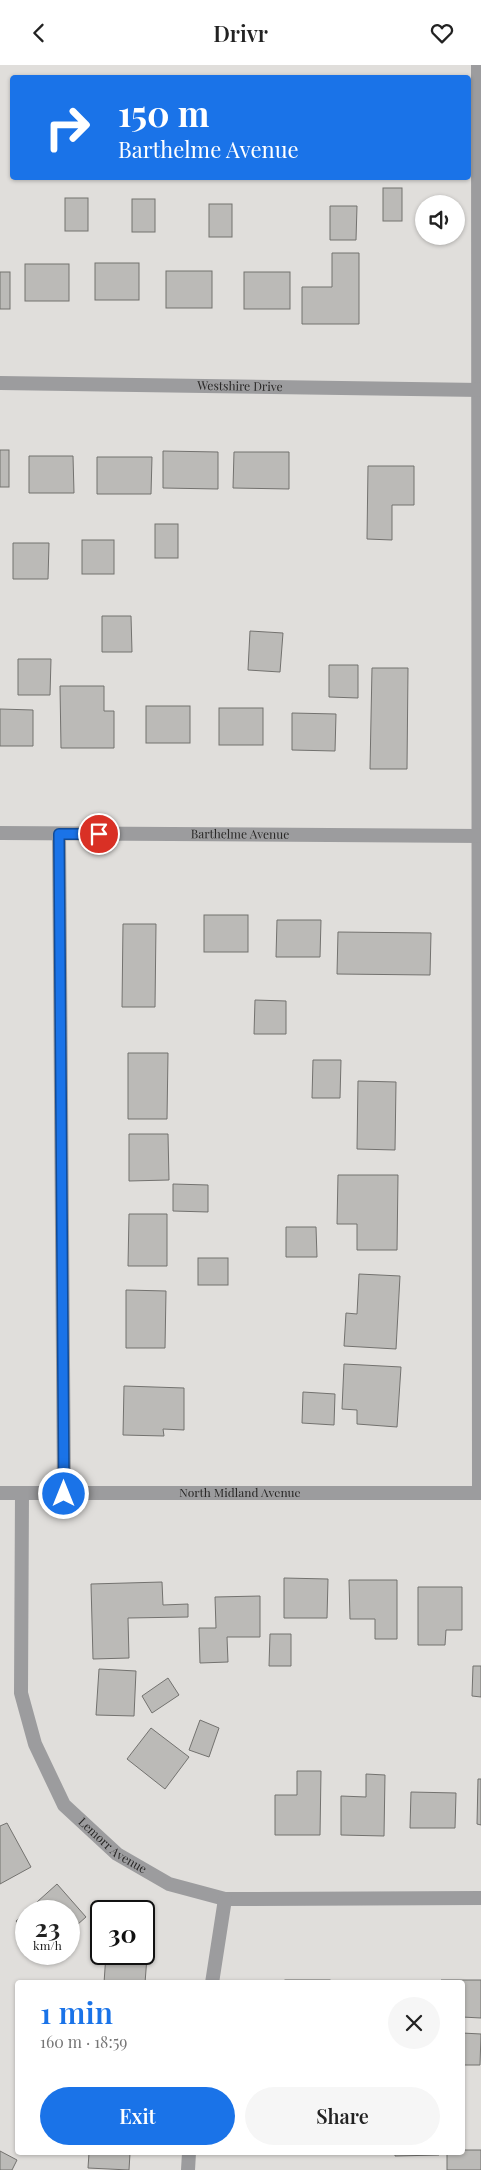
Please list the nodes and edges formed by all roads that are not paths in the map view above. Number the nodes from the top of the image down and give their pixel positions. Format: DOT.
graph roads {
  1 [pos="478,65"];
  2 [pos="0,383"];
  3 [pos="480,390"];
  4 [pos="0,833"];
  5 [pos="59,834"];
  6 [pos="480,836"];
  7 [pos="0,1493"];
  8 [pos="22,1493"];
  9 [pos="480,1493"];
  10 [pos="64,1494"];
  11 [pos="481,1898"];
  12 [pos="225,1899"];
  13 [pos="212,1980"];
  14 [pos="189,2155"];
  15 [pos="188,2170"];
  1 -- 3 [label="street"];
  2 -- 3 [label="street, Westshire Drive"];
  3 -- 6 [label="street"];
  4 -- 5 [label="street, Barthelme Avenue"];
  5 -- 6 [label="street, Barthelme Avenue"];
  5 -- 10 [label="street"];
  6 -- 9 [label="street"];
  7 -- 8 [label="street, North Midland Avenue"];
  8 -- 10 [label="street, North Midland Avenue"];
  8 -- 12 [label="street, Lemorr Avenue"];
  9 -- 10 [label="street, North Midland Avenue"];
  11 -- 12 [label="street, Lemorr Avenue"];
  12 -- 13 [label="street"];
  14 -- 15 [label="street"];
}
